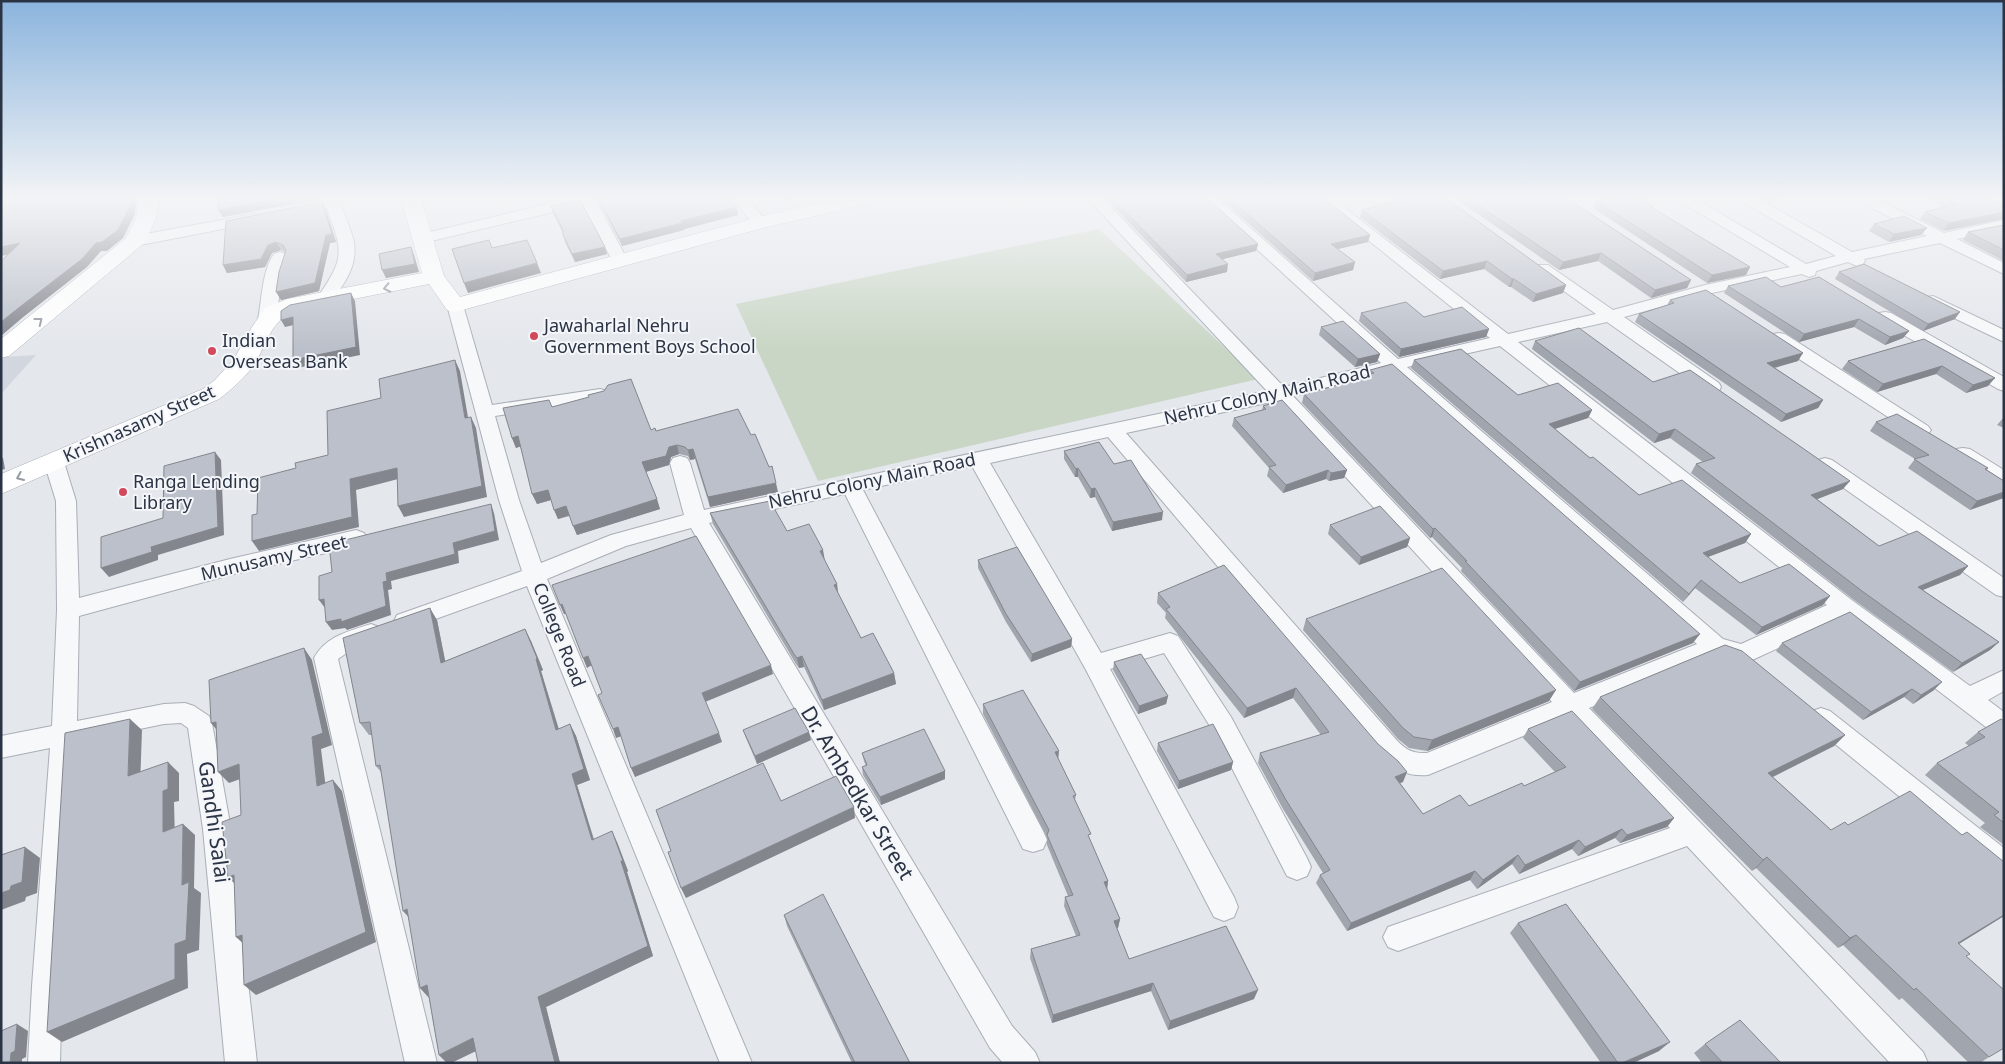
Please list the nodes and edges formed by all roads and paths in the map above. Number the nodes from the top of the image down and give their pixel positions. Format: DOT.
graph roads {
  1 [pos="126,249"];
  2 [pos="347,249"];
  3 [pos="426,249"];
  4 [pos="614,249"];
  5 [pos="665,249"];
  6 [pos="1142,249"];
  7 [pos="1264,249"];
  8 [pos="1387,249"];
  9 [pos="1770,249"];
  10 [pos="1835,249"];
  11 [pos="1890,249"];
  12 [pos="1963,249"];
  13 [pos="280,257"];
  14 [pos="1850,257"];
  15 [pos="1530,260"];
  16 [pos="620,261"];
  17 [pos="1804,269"];
  18 [pos="2004,269"];
  19 [pos="1876,270"];
  20 [pos="434,277"];
  21 [pos="1689,279"];
  22 [pos="1820,279"];
  23 [pos="1705,290"];
  24 [pos="1918,293"];
  25 [pos="326,297"];
  26 [pos="455,305"];
  27 [pos="1730,306"];
  28 [pos="1871,309"];
  29 [pos="270,316"];
  30 [pos="1609,316"];
  31 [pos="1762,328"];
  32 [pos="2004,337"];
  33 [pos="1502,340"];
  34 [pos="1,351"];
  35 [pos="1394,365"];
  36 [pos="2004,385"];
  37 [pos="1280,394"];
  38 [pos="600,395"];
  39 [pos="1730,399"];
  40 [pos="485,412"];
  41 [pos="1113,430"];
  42 [pos="1810,455"];
  43 [pos="978,459"];
  44 [pos="54,462"];
  45 [pos="680,463"];
  46 [pos="2004,479"];
  47 [pos="1,485"];
  48 [pos="851,486"];
  49 [pos="696,519"];
  50 [pos="378,533"];
  51 [pos="534,575"];
  52 [pos="2004,589"];
  53 [pos="1845,607"];
  54 [pos="68,610"];
  55 [pos="1715,646"];
  56 [pos="1742,654"];
  57 [pos="1096,664"];
  58 [pos="1765,673"];
  59 [pos="2004,680"];
  60 [pos="1968,698"];
  61 [pos="1804,704"];
  62 [pos="1570,705"];
  63 [pos="2004,727"];
  64 [pos="64,734"];
  65 [pos="1,748"];
  66 [pos="1692,832"];
  67 [pos="1033,840"];
  68 [pos="2004,865"];
  69 [pos="1297,867"];
  70 [pos="1224,907"];
  71 [pos="1398,937"];
  72 [pos="44,1063"];
  73 [pos="241,1063"];
  74 [pos="421,1063"];
  75 [pos="736,1063"];
  76 [pos="1024,1063"];
  77 [pos="1912,1063"];
  34 -- 1 [label="street, one-way"];
  2 -- 25 [label="street"];
  3 -- 20 [label="street, College Road"];
  4 -- 16 [label="street"];
  5 -- 16 [label="street"];
  6 -- 37 [label="street"];
  7 -- 35 [label="street"];
  8 -- 33 [label="street"];
  9 -- 17 [label="street"];
  10 -- 14 [label="street"];
  11 -- 14 [label="street, Nehru Colony Main Road"];
  12 -- 18 [label="street"];
  13 -- 29 [label="street"];
  14 -- 17 [label="street, Nehru Colony Main Road"];
  14 -- 19 [label="street"];
  15 -- 30 [label="street"];
  16 -- 26 [label="street"];
  17 -- 22 [label="street"];
  17 -- 23 [label="street, Nehru Colony Main Road"];
  20 -- 25 [label="street, one-way"];
  20 -- 26 [label="street, College Road"];
  21 -- 23 [label="street"];
  23 -- 27 [label="street"];
  23 -- 30 [label="street, Nehru Colony Main Road"];
  24 -- 32 [label="street"];
  25 -- 29 [label="street"];
  26 -- 40 [label="street, College Road"];
  28 -- 36 [label="street"];
  29 -- 44 [label="street, Krishnasamy Street"];
  30 -- 33 [label="street, Nehru Colony Main Road"];
  30 -- 39 [label="street"];
  31 -- 46 [label="street"];
  33 -- 35 [label="street, Nehru Colony Main Road"];
  33 -- 53 [label="street"];
  35 -- 37 [label="street, Nehru Colony Main Road"];
  35 -- 55 [label="street"];
  37 -- 41 [label="street, Nehru Colony Main Road"];
  37 -- 62 [label="street"];
  38 -- 40 [label="street"];
  40 -- 51 [label="street, College Road"];
  41 -- 43 [label="street, Nehru Colony Main Road"];
  41 -- 62 [label="street"];
  42 -- 52 [label="street"];
  43 -- 48 [label="street, Nehru Colony Main Road"];
  43 -- 57 [label="street"];
  44 -- 47 [label="street, Krishnasamy Street, one-way"];
  44 -- 54 [label="street"];
  45 -- 49 [label="street, Dr. Ambedkar Street"];
  48 -- 49 [label="street, Nehru Colony Main Road"];
  48 -- 67 [label="street"];
  49 -- 51 [label="street, Nehru Colony Main Road"];
  49 -- 76 [label="street, Dr. Ambedkar Street"];
  50 -- 54 [label="street, Munusamy Street"];
  51 -- 74 [label="street, Nehru Colony Main Road"];
  51 -- 75 [label="street, College Road"];
  53 -- 56 [label="street"];
  53 -- 60 [label="street"];
  54 -- 64 [label="street"];
  55 -- 56 [label="street"];
  55 -- 62 [label="street"];
  56 -- 58 [label="street"];
  57 -- 69 [label="street"];
  57 -- 70 [label="street"];
  59 -- 60 [label="street"];
  60 -- 63 [label="street"];
  61 -- 68 [label="street"];
  62 -- 66 [label="street"];
  64 -- 65 [label="street, Gandhi Salai"];
  64 -- 72 [label="street"];
  64 -- 73 [label="street, Gandhi Salai"];
  66 -- 71 [label="street"];
  66 -- 77 [label="street"];
}
